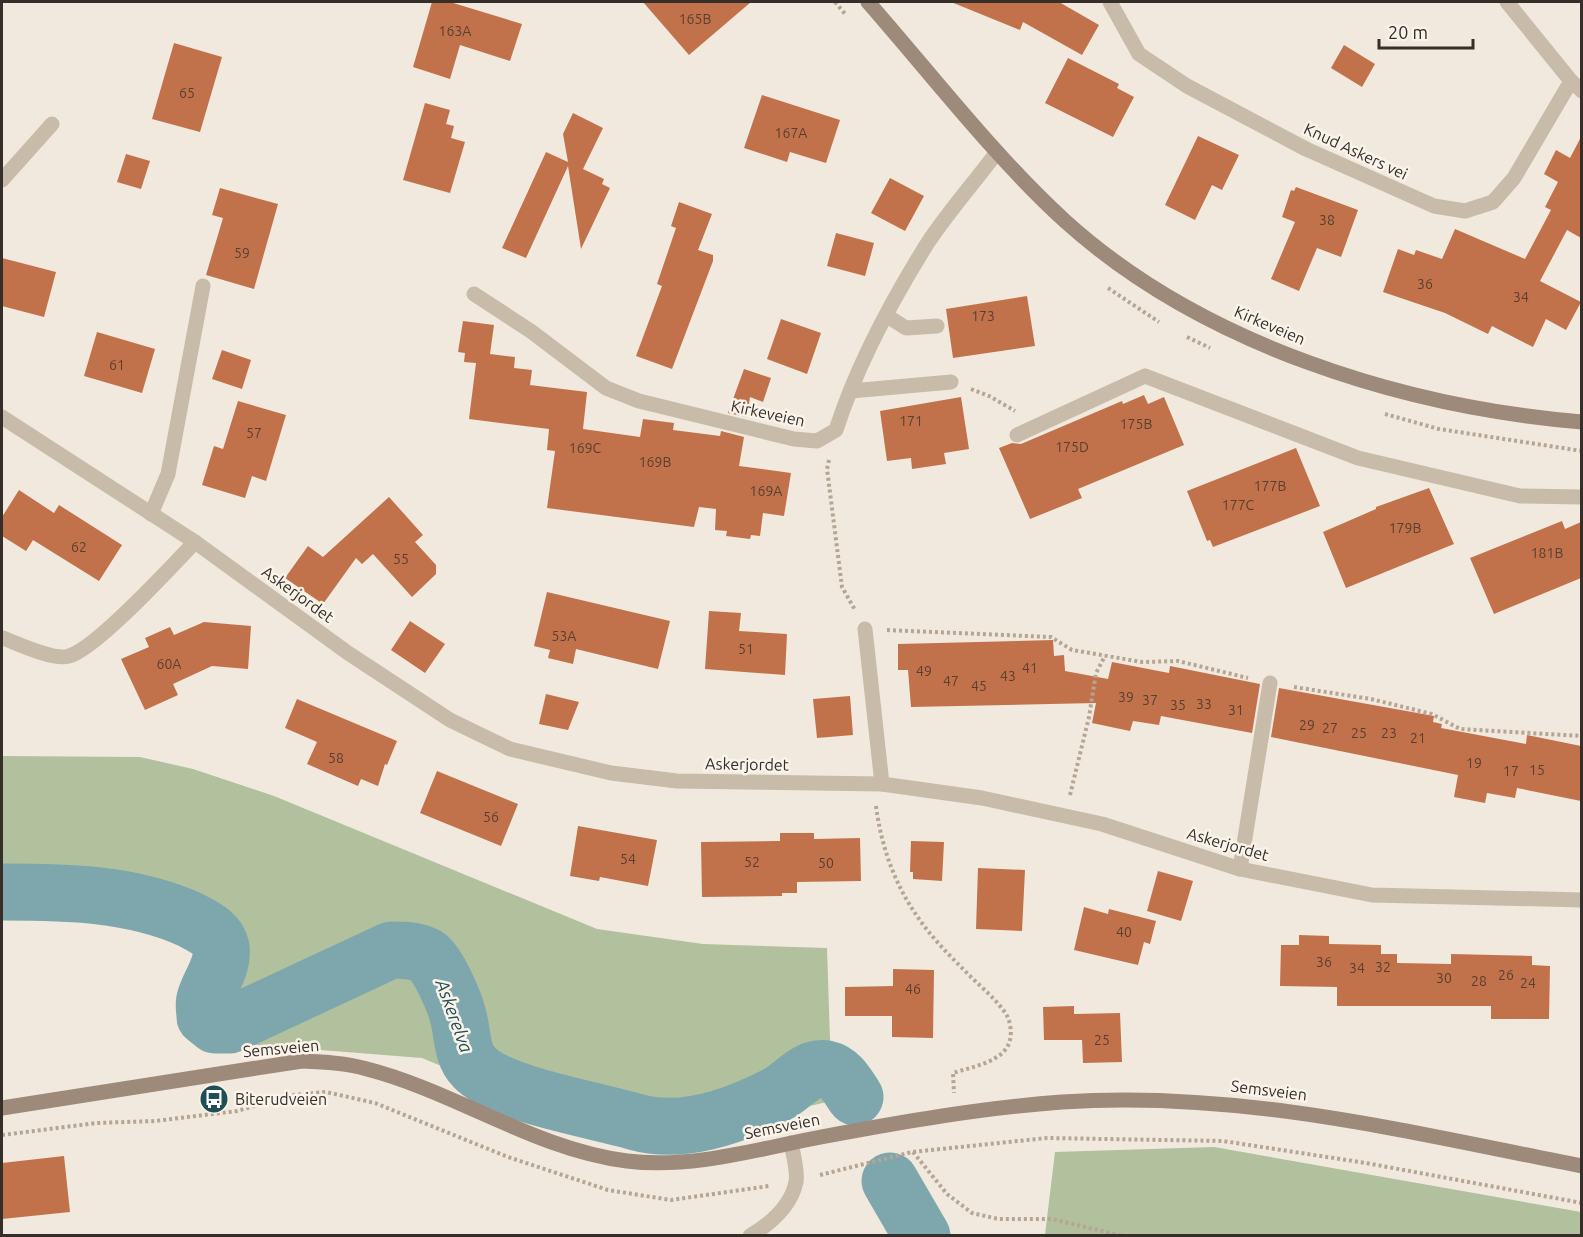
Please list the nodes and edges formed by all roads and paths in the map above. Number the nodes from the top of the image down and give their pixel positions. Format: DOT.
graph roads {
  1 [pos="868,2"];
  2 [pos="1110,2"];
  3 [pos="1507,2"];
  4 [pos="1576,86"];
  5 [pos="52,124"];
  6 [pos="997,152"];
  7 [pos="2,180"];
  8 [pos="203,285"];
  9 [pos="474,294"];
  10 [pos="887,316"];
  11 [pos="937,326"];
  12 [pos="951,382"];
  13 [pos="851,392"];
  14 [pos="2,417"];
  15 [pos="1581,422"];
  16 [pos="1039,425"];
  17 [pos="836,430"];
  18 [pos="1017,435"];
  19 [pos="1581,497"];
  20 [pos="151,514"];
  21 [pos="195,542"];
  22 [pos="865,629"];
  23 [pos="3,638"];
  24 [pos="1105,656"];
  25 [pos="1270,683"];
  26 [pos="1581,736"];
  27 [pos="878,784"];
  28 [pos="1066,816"];
  29 [pos="1240,869"];
  30 [pos="1581,900"];
  31 [pos="2,1108"];
  32 [pos="955,1112"];
  33 [pos="791,1143"];
  34 [pos="960,1147"];
  35 [pos="912,1152"];
  36 [pos="1581,1166"];
  37 [pos="750,1236"];
  38 [pos="1123,1236"];
  1 -- 6 [label="main road, Kirkeveien"];
  2 -- 4 [label="street, Knud Askers vei"];
  3 -- 4 [label="street, Knud Askers vei"];
  5 -- 7 [label="street"];
  6 -- 10 [label="street"];
  6 -- 15 [label="main road, Kirkeveien"];
  8 -- 20 [label="street"];
  9 -- 17 [label="street, Kirkeveien"];
  10 -- 11 [label="street"];
  10 -- 13 [label="street"];
  12 -- 13 [label="street"];
  12 -- 16 [label="path"];
  13 -- 17 [label="street"];
  14 -- 20 [label="street, Askerjordet"];
  16 -- 18 [label="street"];
  16 -- 19 [label="street"];
  17 -- 22 [label="path"];
  20 -- 21 [label="street, Askerjordet"];
  21 -- 23 [label="street"];
  21 -- 27 [label="street, Askerjordet"];
  22 -- 24 [label="path"];
  22 -- 27 [label="street"];
  24 -- 25 [label="path"];
  24 -- 28 [label="path"];
  25 -- 26 [label="path"];
  25 -- 29 [label="street"];
  27 -- 28 [label="street, Askerjordet"];
  27 -- 32 [label="path"];
  28 -- 29 [label="street, Askerjordet"];
  29 -- 30 [label="street, Askerjordet"];
  31 -- 33 [label="main road, Semsveien"];
  32 -- 33 [label="main road, Semsveien"];
  32 -- 34 [label="path"];
  32 -- 36 [label="main road, Semsveien"];
  33 -- 37 [label="street"];
  35 -- 38 [label="path"];
}
